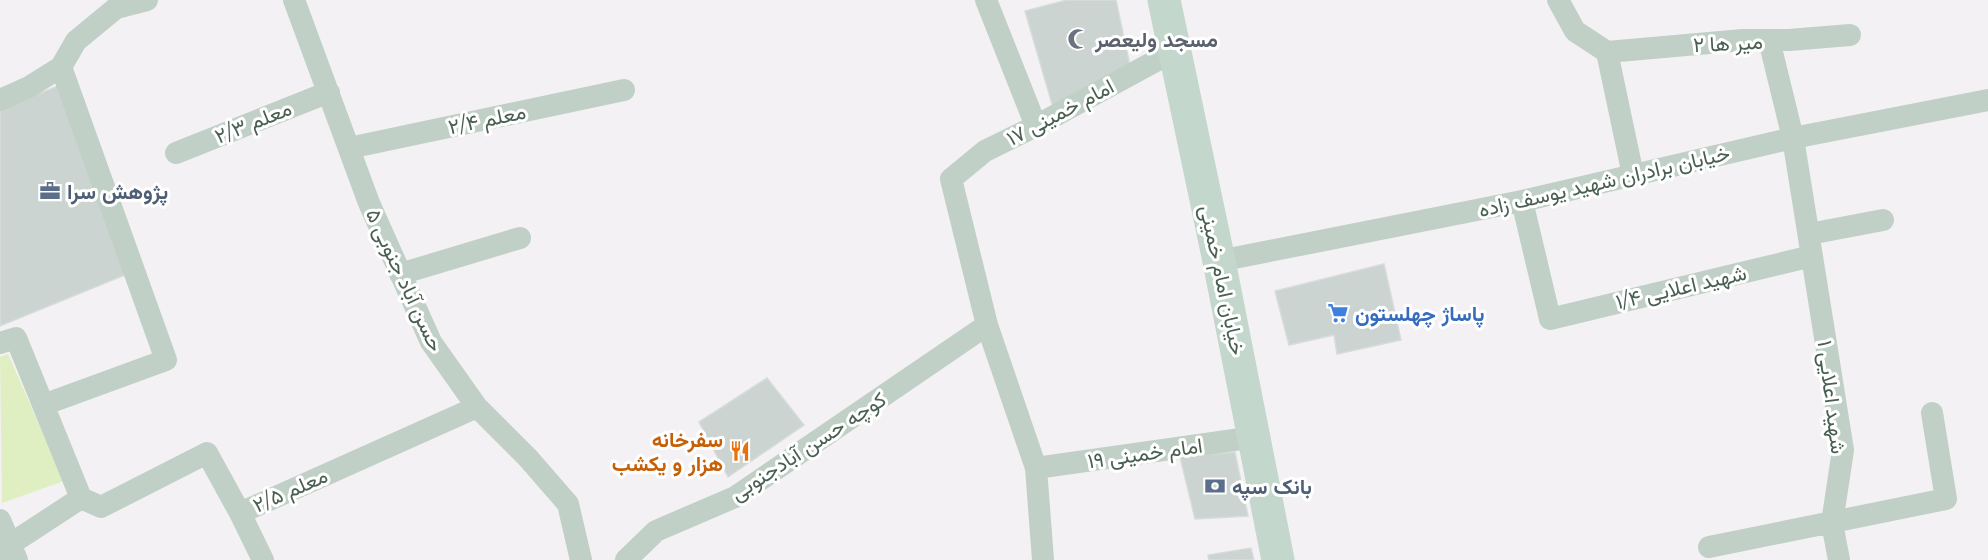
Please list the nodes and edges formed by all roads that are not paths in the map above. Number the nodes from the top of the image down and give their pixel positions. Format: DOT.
graph roads {
  1 [pos="147,0"];
  2 [pos="294,0"];
  3 [pos="986,0"];
  4 [pos="1164,0"];
  5 [pos="1558,0"];
  6 [pos="1850,34"];
  7 [pos="1769,40"];
  8 [pos="1174,51"];
  9 [pos="1607,52"];
  10 [pos="60,67"];
  11 [pos="624,90"];
  12 [pos="330,92"];
  13 [pos="0,100"];
  14 [pos="1988,100"];
  15 [pos="1036,126"];
  16 [pos="1794,138"];
  17 [pos="349,148"];
  18 [pos="176,153"];
  19 [pos="1634,175"];
  20 [pos="1522,201"];
  21 [pos="1883,220"];
  22 [pos="520,238"];
  23 [pos="1810,245"];
  24 [pos="1219,261"];
  25 [pos="400,274"];
  26 [pos="987,325"];
  27 [pos="0,343"];
  28 [pos="43,405"];
  29 [pos="477,407"];
  30 [pos="1932,413"];
  31 [pos="1255,437"];
  32 [pos="1036,468"];
  33 [pos="81,498"];
  34 [pos="240,513"];
  35 [pos="0,520"];
  36 [pos="1832,523"];
  37 [pos="1709,547"];
  38 [pos="9,552"];
  39 [pos="262,560"];
  40 [pos="581,560"];
  41 [pos="626,560"];
  42 [pos="1043,560"];
  43 [pos="1278,560"];
  44 [pos="1839,560"];
  1 -- 10 [label="street"];
  2 -- 12 [label="street, حسن آباد جنوبی ۵"];
  3 -- 15 [label="street"];
  4 -- 8 [label="main road, خیابان امام خمینی"];
  5 -- 9 [label="street"];
  6 -- 7 [label="street, میر ها ۲"];
  7 -- 9 [label="street, میر ها ۲"];
  7 -- 16 [label="street, شهید اعلایی ۱"];
  8 -- 15 [label="street, امام خمینی ۱۷"];
  8 -- 24 [label="main road, خیابان امام خمینی"];
  9 -- 19 [label="street"];
  10 -- 13 [label="street"];
  10 -- 28 [label="street"];
  11 -- 17 [label="street, معلم ۲/۴"];
  12 -- 17 [label="street, حسن آباد جنوبی ۵"];
  12 -- 18 [label="street, معلم ۲/۳"];
  14 -- 16 [label="street, خیابان برادران شهید یوسف زاده"];
  15 -- 26 [label="street, امام خمینی ۱۷"];
  16 -- 19 [label="street, خیابان برادران شهید یوسف زاده"];
  16 -- 23 [label="street, شهید اعلایی ۱"];
  17 -- 25 [label="street, حسن آباد جنوبی ۵"];
  19 -- 20 [label="street, خیابان برادران شهید یوسف زاده"];
  20 -- 23 [label="street, شهید اعلایی ۱/۴"];
  20 -- 24 [label="street, خیابان برادران شهید یوسف زاده"];
  21 -- 23 [label="street, شهید اعلایی ۱/۴"];
  22 -- 25 [label="street"];
  23 -- 36 [label="street, شهید اعلایی ۱"];
  24 -- 31 [label="main road, خیابان امام خمینی"];
  25 -- 29 [label="street, حسن آباد جنوبی ۵"];
  26 -- 32 [label="street"];
  26 -- 41 [label="street, کوچه حسن آبادجنوبی"];
  27 -- 28 [label="street"];
  28 -- 33 [label="street"];
  29 -- 34 [label="street, معلم ۲/۵"];
  29 -- 40 [label="street, حسن آباد جنوبی ۵"];
  30 -- 36 [label="street"];
  31 -- 32 [label="street, امام خمینی ۱۹"];
  31 -- 43 [label="main road, خیابان امام خمینی"];
  32 -- 42 [label="street"];
  33 -- 34 [label="street, معلم ۲/۵"];
  33 -- 38 [label="street"];
  34 -- 39 [label="street"];
  35 -- 38 [label="street"];
  36 -- 37 [label="street"];
  36 -- 44 [label="street, شهید اعلایی ۱"];
}
